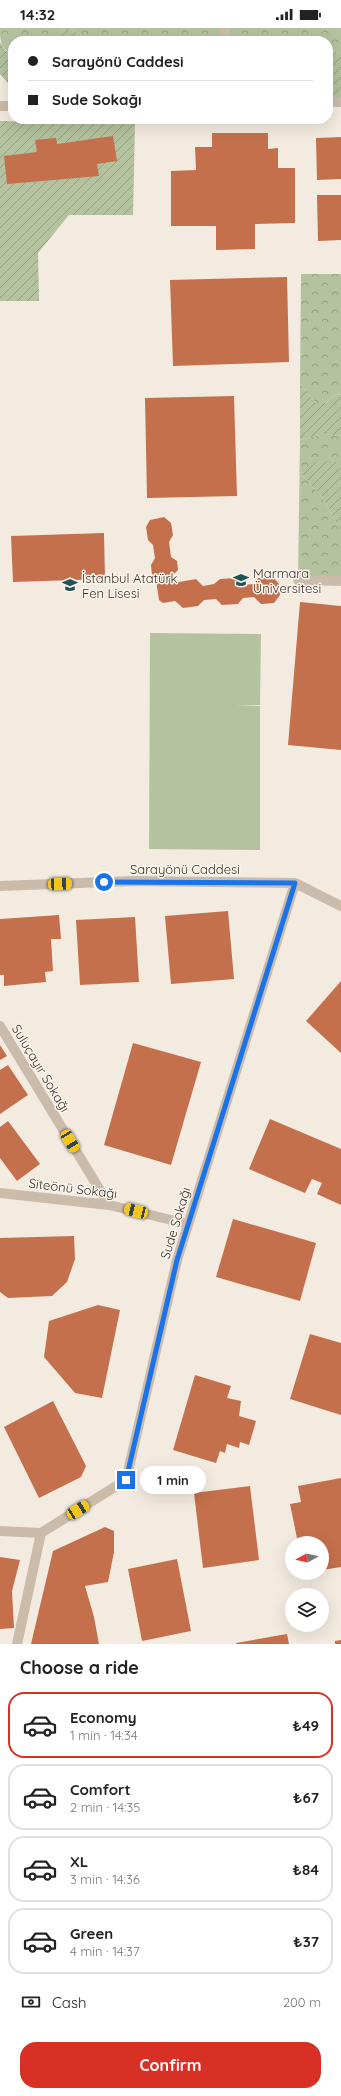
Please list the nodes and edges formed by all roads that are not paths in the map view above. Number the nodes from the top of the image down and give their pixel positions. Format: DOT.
graph roads {
  1 [pos="298,580"];
  2 [pos="341,581"];
  3 [pos="295,883"];
  4 [pos="0,886"];
  5 [pos="341,906"];
  6 [pos="0,1026"];
  7 [pos="0,1192"];
  8 [pos="109,1205"];
  9 [pos="188,1224"];
  10 [pos="0,1531"];
  11 [pos="41,1533"];
  12 [pos="17,1644"];
  1 -- 2 [label="street"];
  3 -- 4 [label="street, Sarayönü Caddesi"];
  3 -- 5 [label="street, Sarayönü Caddesi"];
  3 -- 9 [label="street, Sude Sokağı"];
  6 -- 8 [label="street, Suluçayır Sokağı"];
  7 -- 8 [label="street, Siteönü Sokağı"];
  8 -- 9 [label="street, Siteönü Sokağı"];
  9 -- 11 [label="street, Sude Sokağı"];
  10 -- 11 [label="street"];
  11 -- 12 [label="street"];
}
